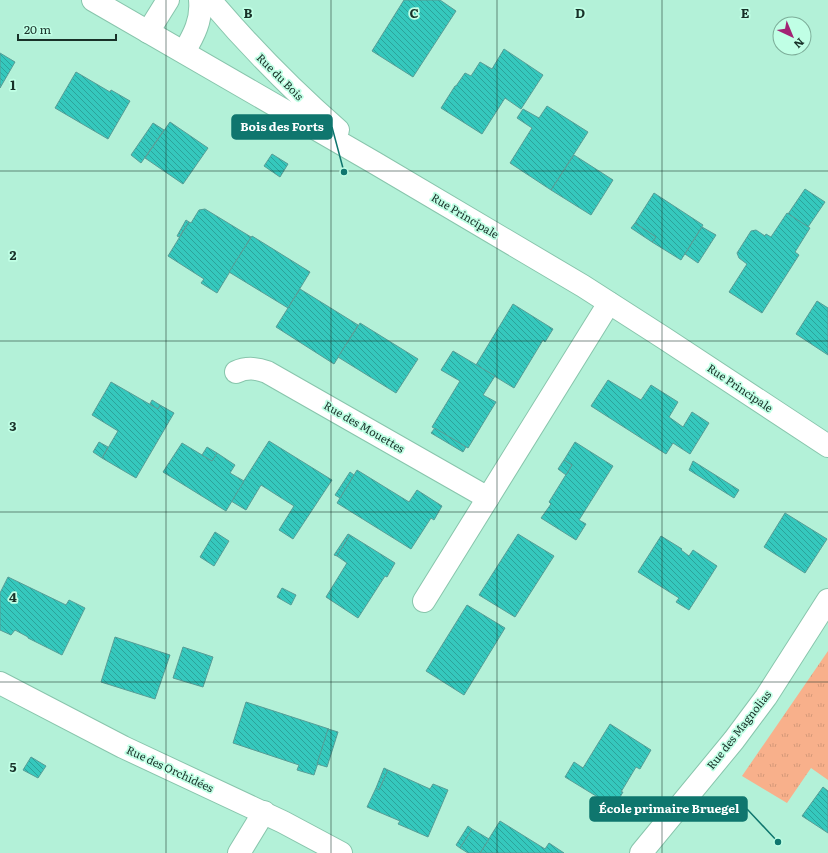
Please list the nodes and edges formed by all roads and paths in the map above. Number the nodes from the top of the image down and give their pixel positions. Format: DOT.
graph roads {
  1 [pos="93,0"];
  2 [pos="168,0"];
  3 [pos="200,0"];
  4 [pos="210,0"];
  5 [pos="148,32"];
  6 [pos="184,52"];
  7 [pos="375,163"];
  8 [pos="609,303"];
  9 [pos="236,372"];
  10 [pos="828,446"];
  11 [pos="488,498"];
  12 [pos="828,600"];
  13 [pos="424,601"];
  14 [pos="0,683"];
  15 [pos="264,812"];
  16 [pos="239,853"];
  17 [pos="341,853"];
  18 [pos="640,853"];
  1 -- 5 [label="street, Rue Principale"];
  2 -- 5 [label="street"];
  3 -- 6 [label="street"];
  4 -- 7 [label="street, Rue du Bois"];
  5 -- 6 [label="street, Rue Principale"];
  6 -- 7 [label="street, Rue Principale"];
  7 -- 8 [label="street, Rue Principale"];
  8 -- 10 [label="street, Rue Principale"];
  8 -- 11 [label="street"];
  9 -- 11 [label="street, Rue des Mouettes"];
  11 -- 13 [label="street"];
  12 -- 18 [label="street, Rue des Magnolias"];
  14 -- 15 [label="street, Rue des Orchidées"];
  15 -- 16 [label="street"];
  15 -- 17 [label="street, Rue des Orchidées"];
}
